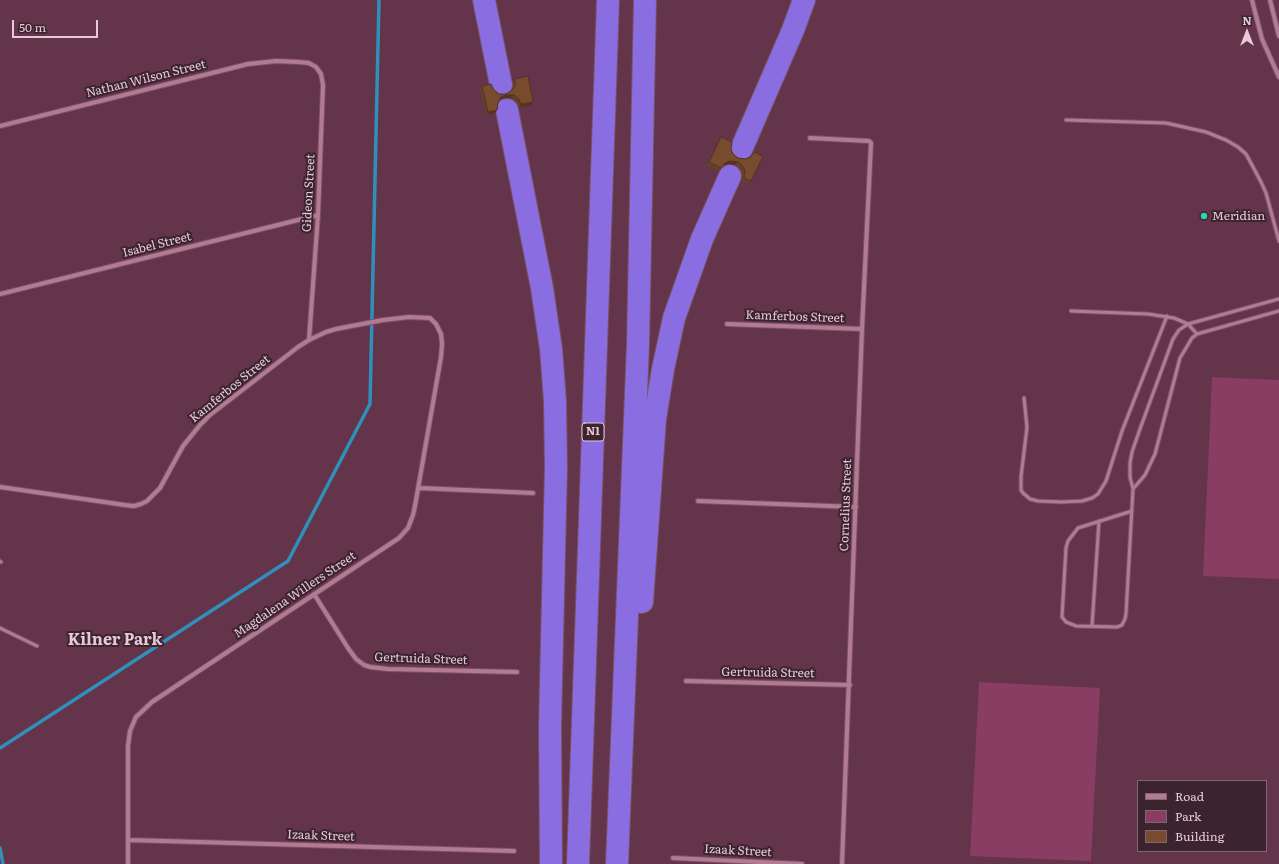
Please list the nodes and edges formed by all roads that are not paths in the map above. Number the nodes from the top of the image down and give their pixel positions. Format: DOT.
graph roads {
  1 [pos="484,0"];
  2 [pos="608,0"];
  3 [pos="645,0"];
  4 [pos="804,0"];
  5 [pos="1252,0"];
  6 [pos="1270,0"];
  7 [pos="1279,36"];
  8 [pos="299,62"];
  9 [pos="1279,77"];
  10 [pos="501,84"];
  11 [pos="507,110"];
  12 [pos="1066,120"];
  13 [pos="0,126"];
  14 [pos="810,138"];
  15 [pos="740,150"];
  16 [pos="730,176"];
  17 [pos="318,215"];
  18 [pos="1279,241"];
  19 [pos="0,294"];
  20 [pos="1279,299"];
  21 [pos="1071,311"];
  22 [pos="1279,311"];
  23 [pos="1167,316"];
  24 [pos="430,318"];
  25 [pos="727,324"];
  26 [pos="1188,324"];
  27 [pos="862,329"];
  28 [pos="1197,334"];
  29 [pos="309,340"];
  30 [pos="1024,398"];
  31 [pos="0,487"];
  32 [pos="418,488"];
  33 [pos="1133,490"];
  34 [pos="533,493"];
  35 [pos="698,501"];
  36 [pos="856,507"];
  37 [pos="1132,511"];
  38 [pos="1099,521"];
  39 [pos="314,594"];
  40 [pos="1092,626"];
  41 [pos="0,628"];
  42 [pos="37,646"];
  43 [pos="517,672"];
  44 [pos="686,681"];
  45 [pos="850,685"];
  46 [pos="128,840"];
  47 [pos="514,851"];
  48 [pos="672,858"];
  49 [pos="128,864"];
  50 [pos="551,864"];
  51 [pos="578,864"];
  52 [pos="617,864"];
  53 [pos="621,864"];
  54 [pos="802,864"];
  55 [pos="842,864"];
  1 -- 10 [label="highway"];
  2 -- 51 [label="highway, N1"];
  3 -- 52 [label="highway"];
  4 -- 15 [label="highway"];
  5 -- 9 [label="street"];
  6 -- 7 [label="street"];
  8 -- 13 [label="street, Nathan Wilson Street"];
  8 -- 17 [label="street, Gideon Street"];
  11 -- 50 [label="highway"];
  12 -- 18 [label="lane"];
  14 -- 27 [label="street, Cornelius Street"];
  16 -- 53 [label="highway"];
  17 -- 19 [label="street, Isabel Street"];
  17 -- 29 [label="street, Gideon Street"];
  20 -- 26 [label="lane"];
  21 -- 23 [label="lane"];
  22 -- 28 [label="lane"];
  23 -- 26 [label="lane"];
  23 -- 30 [label="lane"];
  24 -- 29 [label="street, Kamferbos Street"];
  24 -- 32 [label="street, Magdalena Willers Street"];
  25 -- 27 [label="street, Kamferbos Street"];
  26 -- 28 [label="lane"];
  26 -- 33 [label="lane"];
  27 -- 36 [label="street, Cornelius Street"];
  28 -- 33 [label="lane"];
  29 -- 31 [label="street, Kamferbos Street"];
  32 -- 34 [label="street"];
  32 -- 39 [label="street, Magdalena Willers Street"];
  33 -- 37 [label="lane"];
  35 -- 36 [label="street"];
  36 -- 45 [label="street, Cornelius Street"];
  37 -- 38 [label="lane"];
  37 -- 40 [label="lane"];
  38 -- 40 [label="lane"];
  38 -- 40 [label="lane"];
  39 -- 43 [label="street, Gertruida Street"];
  39 -- 46 [label="street, Magdalena Willers Street"];
  41 -- 42 [label="lane"];
  44 -- 45 [label="street, Gertruida Street"];
  45 -- 55 [label="street, Cornelius Street"];
  46 -- 47 [label="street, Izaak Street"];
  46 -- 49 [label="street, Magdalena Willers Street"];
  48 -- 54 [label="street, Izaak Street"];
}
